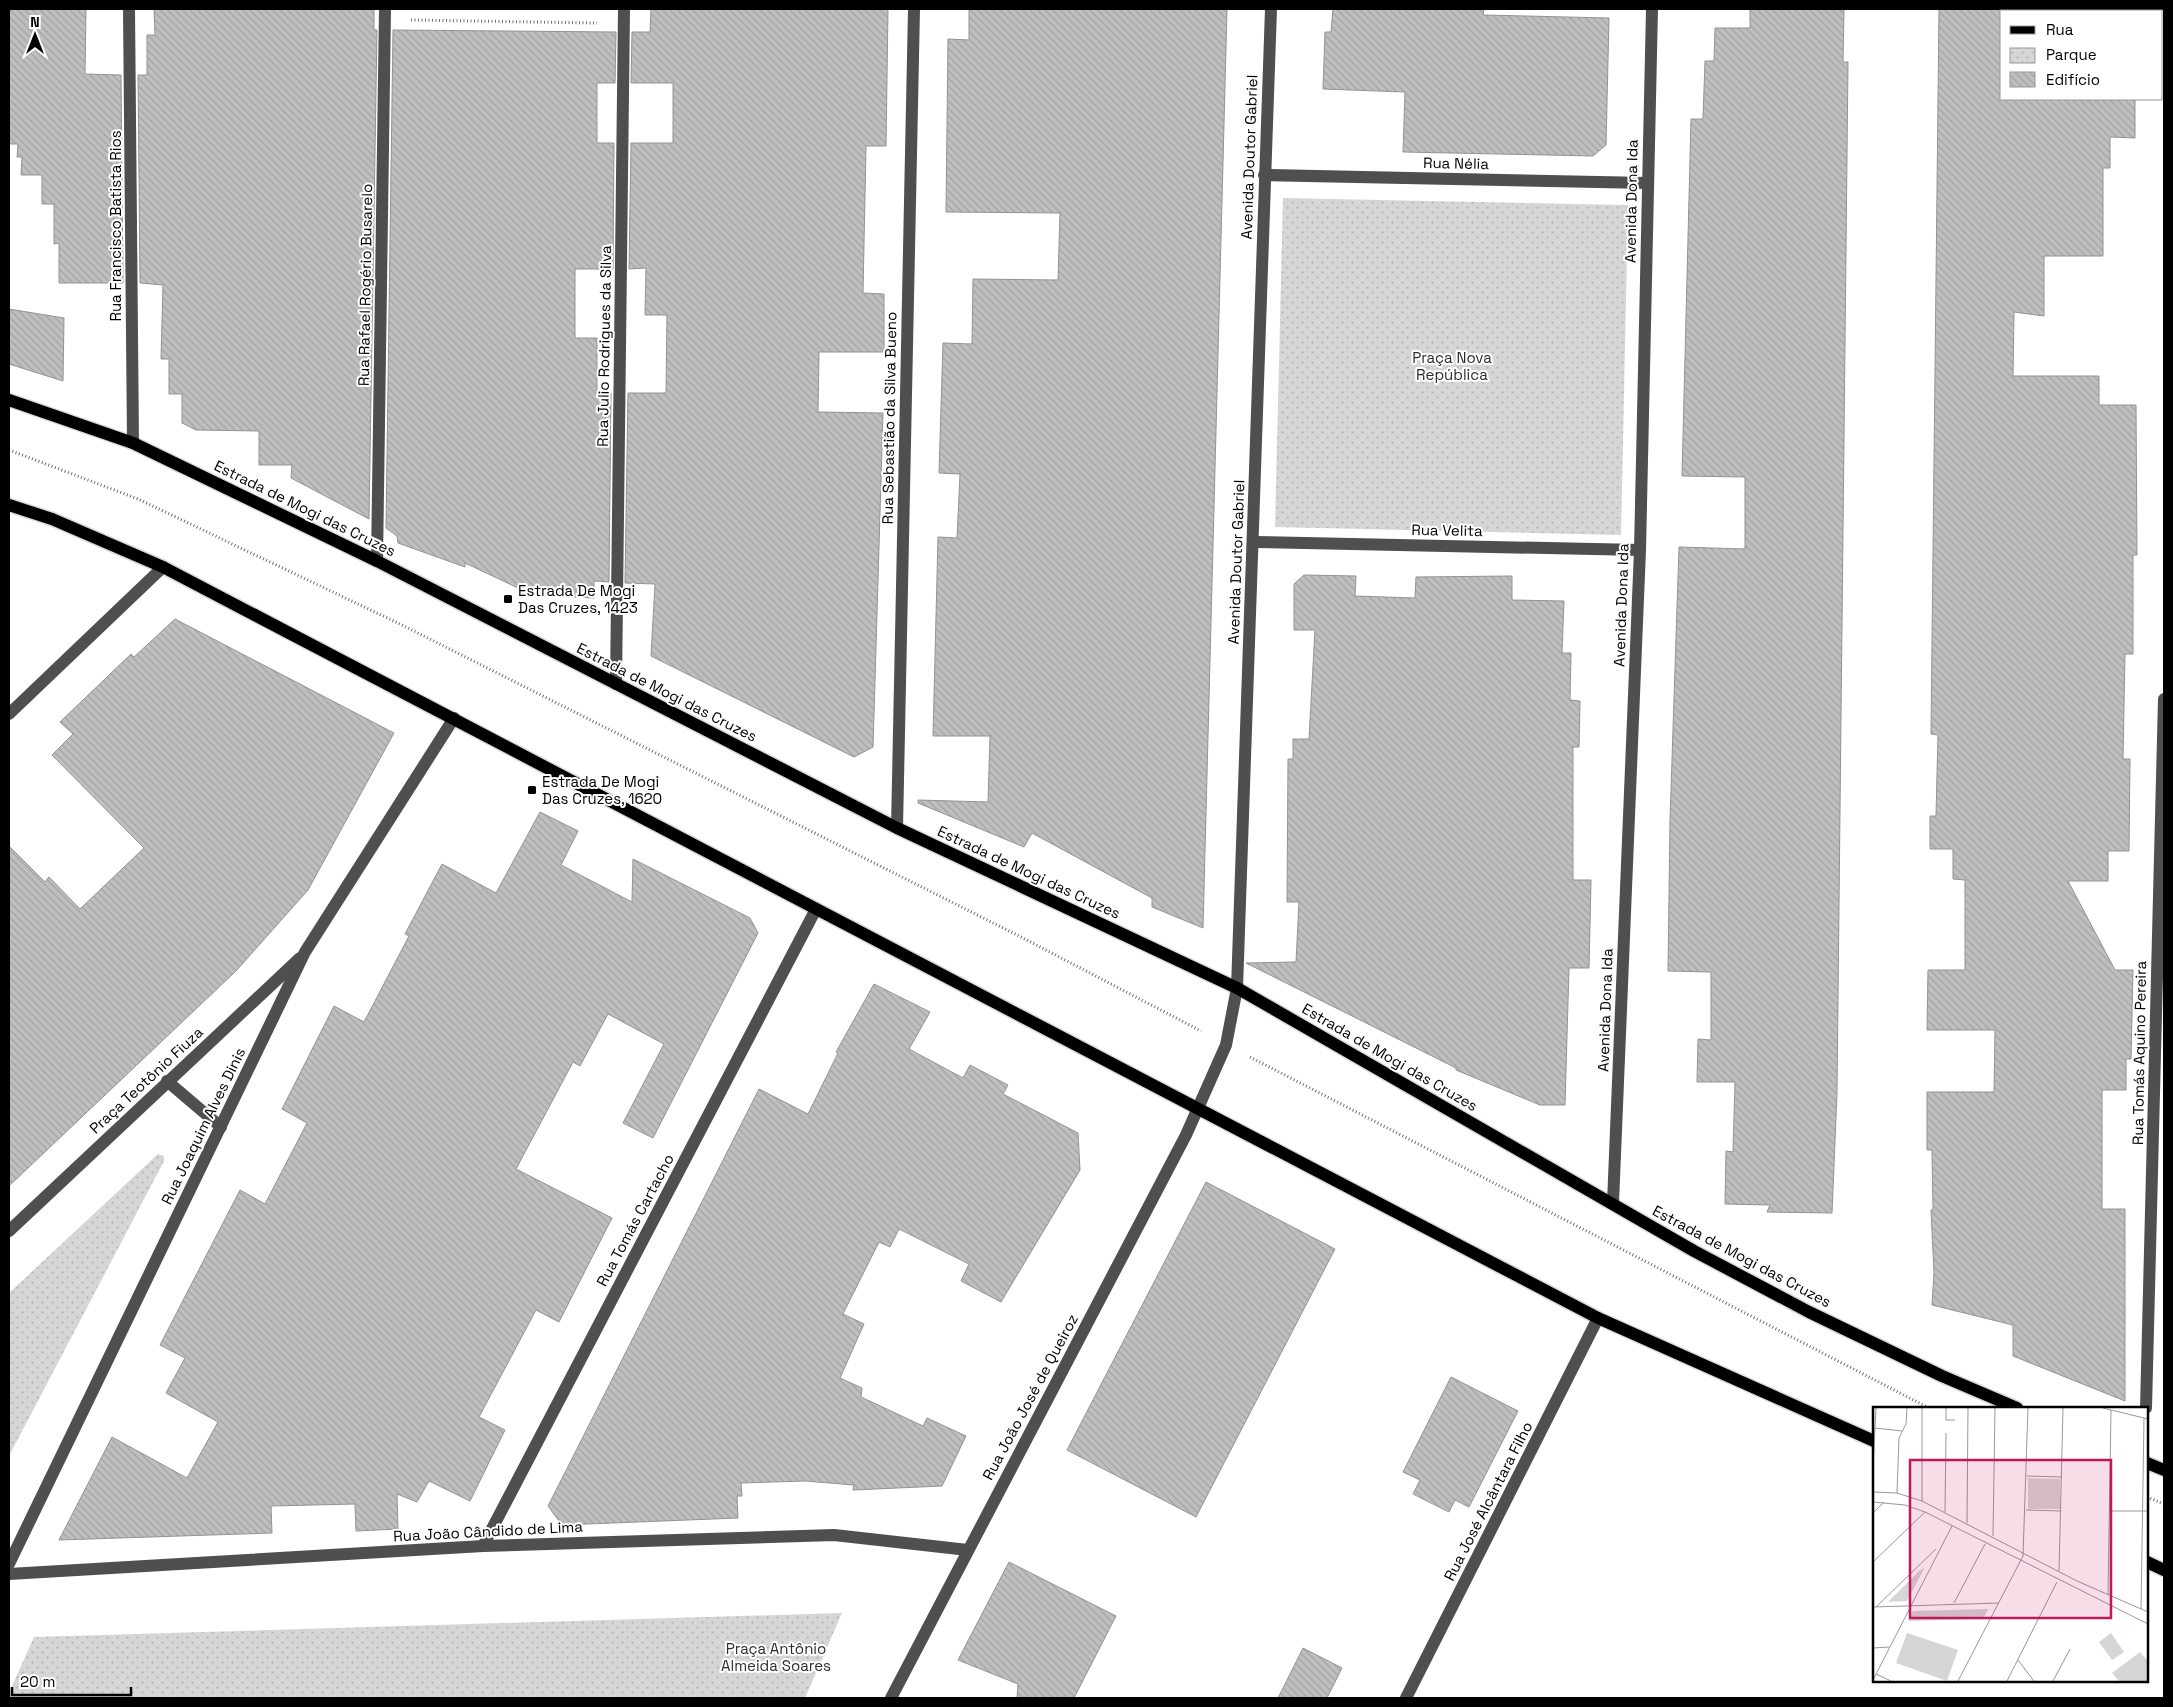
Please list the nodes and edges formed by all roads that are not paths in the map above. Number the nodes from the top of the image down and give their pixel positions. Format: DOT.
graph roads {
  1 [pos="129,9"];
  2 [pos="624,9"];
  3 [pos="914,9"];
  4 [pos="1271,9"];
  5 [pos="1652,9"];
  6 [pos="385,14"];
  7 [pos="1264,175"];
  8 [pos="1648,183"];
  9 [pos="9,400"];
  10 [pos="133,443"];
  11 [pos="9,505"];
  12 [pos="1254,542"];
  13 [pos="1640,550"];
  14 [pos="377,561"];
  15 [pos="163,567"];
  16 [pos="616,684"];
  17 [pos="2164,699"];
  18 [pos="9,714"];
  19 [pos="454,718"];
  20 [pos="897,828"];
  21 [pos="816,909"];
  22 [pos="305,952"];
  23 [pos="1237,988"];
  24 [pos="167,1081"];
  25 [pos="1198,1110"];
  26 [pos="221,1127"];
  27 [pos="1613,1203"];
  28 [pos="9,1231"];
  29 [pos="1598,1318"];
  30 [pos="2015,1407"];
  31 [pos="2146,1407"];
  32 [pos="1873,1440"];
  33 [pos="2148,1464"];
  34 [pos="2164,1470"];
  35 [pos="484,1546"];
  36 [pos="968,1550"];
  37 [pos="2148,1562"];
  38 [pos="9,1564"];
  39 [pos="2164,1570"];
  40 [pos="9,1574"];
  41 [pos="891,1698"];
  42 [pos="1406,1698"];
  1 -- 10 [label="street, Rua Francisco Batista Rios"];
  2 -- 16 [label="street, Rua Julio Rodrigues da Silva"];
  3 -- 20 [label="street, Rua Sebastião da Silva Bueno"];
  4 -- 7 [label="street, Avenida Doutor Gabriel"];
  5 -- 8 [label="street, Avenida Dona Ida"];
  6 -- 14 [label="street, Rua Rafael Rogério Busarelo"];
  7 -- 8 [label="street, Rua Nélia"];
  7 -- 12 [label="street, Avenida Doutor Gabriel"];
  8 -- 13 [label="street, Avenida Dona Ida"];
  9 -- 10 [label="main road, Estrada de Mogi das Cruzes"];
  10 -- 14 [label="main road, Estrada de Mogi das Cruzes"];
  11 -- 15 [label="main road"];
  12 -- 13 [label="street, Rua Velita"];
  12 -- 23 [label="street, Avenida Doutor Gabriel"];
  13 -- 27 [label="street, Avenida Dona Ida"];
  14 -- 16 [label="main road, Estrada de Mogi das Cruzes"];
  15 -- 18 [label="street"];
  15 -- 19 [label="main road"];
  16 -- 20 [label="main road, Estrada de Mogi das Cruzes"];
  17 -- 31 [label="street, Rua Tomás Aquino Pereira"];
  19 -- 21 [label="main road"];
  19 -- 22 [label="street, Rua Joaquim Alves Dinis"];
  20 -- 23 [label="main road, Estrada de Mogi das Cruzes"];
  21 -- 25 [label="main road"];
  21 -- 35 [label="street, Rua Tomás Cartacho"];
  22 -- 24 [label="street, Praça Teotônio Fiuza"];
  22 -- 26 [label="street, Rua Joaquim Alves Dinis"];
  23 -- 25 [label="street, Avenida Doutor Gabriel"];
  23 -- 27 [label="main road, Estrada de Mogi das Cruzes"];
  24 -- 26 [label="street"];
  24 -- 28 [label="street, Praça Teotônio Fiuza"];
  25 -- 29 [label="main road"];
  25 -- 36 [label="street, Rua João José de Queiroz"];
  26 -- 38 [label="street, Rua Joaquim Alves Dinis"];
  27 -- 30 [label="main road, Estrada de Mogi das Cruzes"];
  29 -- 32 [label="main road"];
  29 -- 42 [label="street, Rua José Alcântara Filho"];
  33 -- 34 [label="main road"];
  35 -- 36 [label="street, Rua João Cândido de Lima"];
  35 -- 40 [label="street, Rua João Cândido de Lima"];
  36 -- 41 [label="street, Rua João José de Queiroz"];
  37 -- 39 [label="main road"];
}
